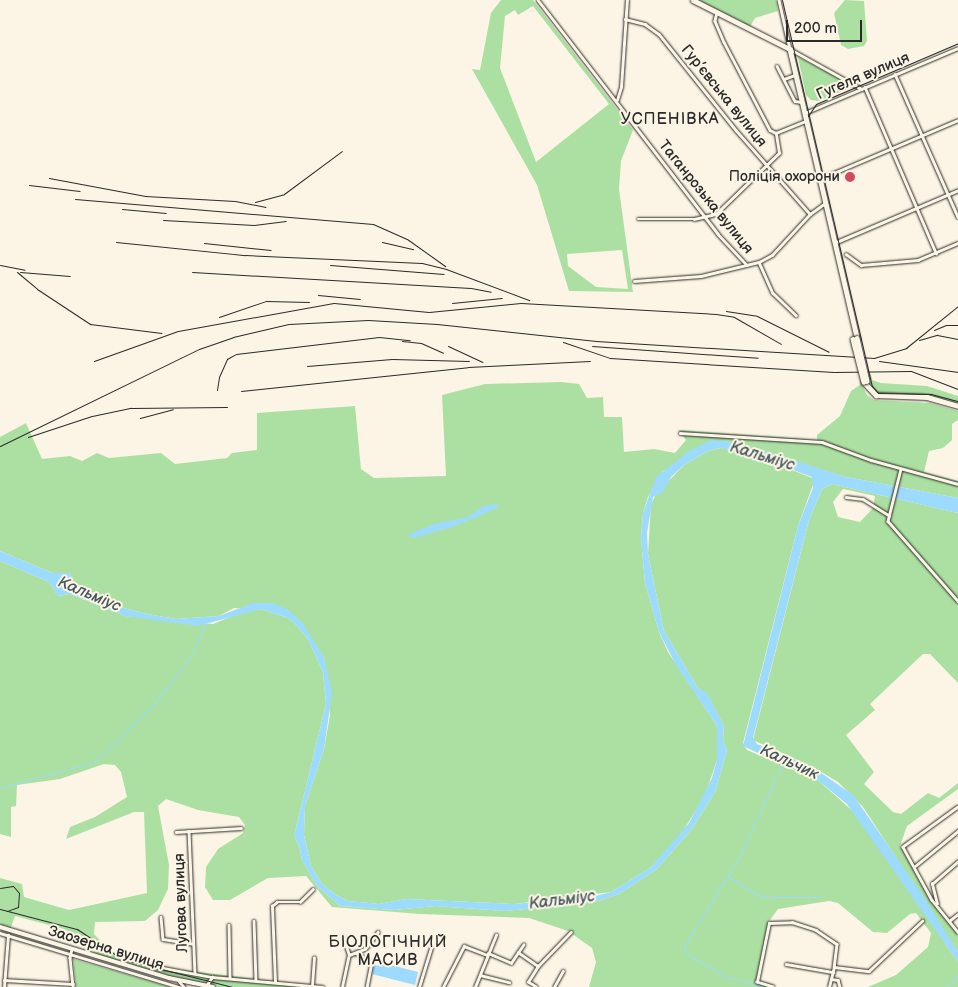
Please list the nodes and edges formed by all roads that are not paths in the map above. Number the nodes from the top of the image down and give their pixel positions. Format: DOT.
graph roads {
  1 [pos="538,0"];
  2 [pos="627,0"];
  3 [pos="693,0"];
  4 [pos="779,0"];
  5 [pos="717,12"];
  6 [pos="625,19"];
  7 [pos="958,48"];
  8 [pos="790,49"];
  9 [pos="777,66"];
  10 [pos="895,74"];
  11 [pos="795,75"];
  12 [pos="784,79"];
  13 [pos="864,88"];
  14 [pos="616,101"];
  15 [pos="801,102"];
  16 [pos="804,114"];
  17 [pos="958,120"];
  18 [pos="805,121"];
  19 [pos="776,133"];
  20 [pos="922,135"];
  21 [pos="891,148"];
  22 [pos="767,166"];
  23 [pos="819,180"];
  24 [pos="958,190"];
  25 [pos="948,194"];
  26 [pos="824,204"];
  27 [pos="916,208"];
  28 [pos="810,214"];
  29 [pos="706,216"];
  30 [pos="958,217"];
  31 [pos="638,219"];
  32 [pos="958,243"];
  33 [pos="833,244"];
  34 [pos="936,252"];
  35 [pos="846,254"];
  36 [pos="759,262"];
  37 [pos="747,265"];
  38 [pos="634,281"];
  39 [pos="796,315"];
  40 [pos="958,406"];
  41 [pos="680,433"];
  42 [pos="902,469"];
  43 [pos="958,484"];
  44 [pos="846,496"];
  45 [pos="889,515"];
  46 [pos="958,601"];
  47 [pos="958,807"];
  48 [pos="242,828"];
  49 [pos="189,831"];
  50 [pos="958,831"];
  51 [pos="176,832"];
  52 [pos="958,861"];
  53 [pos="914,866"];
  54 [pos="313,889"];
  55 [pos="937,906"];
  56 [pos="958,914"];
  57 [pos="161,917"];
  58 [pos="254,921"];
  59 [pos="922,921"];
  60 [pos="949,922"];
  61 [pos="229,925"];
  62 [pos="0,928"];
  63 [pos="378,932"];
  64 [pos="571,932"];
  65 [pos="958,932"];
  66 [pos="0,933"];
  67 [pos="496,935"];
  68 [pos="8,936"];
  69 [pos="343,938"];
  70 [pos="193,944"];
  71 [pos="523,945"];
  72 [pos="431,948"];
  73 [pos="72,949"];
  74 [pos="518,952"];
  75 [pos="356,953"];
  76 [pos="70,954"];
  77 [pos="488,954"];
  78 [pos="126,956"];
  79 [pos="349,956"];
  80 [pos="314,958"];
  81 [pos="786,964"];
  82 [pos="538,966"];
  83 [pos="834,967"];
  84 [pos="563,971"];
  85 [pos="833,972"];
  86 [pos="195,973"];
  87 [pos="480,975"];
  88 [pos="212,977"];
  89 [pos="230,978"];
  90 [pos="831,979"];
  91 [pos="4,980"];
  92 [pos="256,980"];
  93 [pos="179,981"];
  94 [pos="275,982"];
  95 [pos="509,982"];
  96 [pos="73,986"];
  97 [pos="205,986"];
  98 [pos="312,986"];
  99 [pos="4,987"];
  100 [pos="179,987"];
  101 [pos="184,987"];
  102 [pos="213,987"];
  103 [pos="323,987"];
  104 [pos="342,987"];
  105 [pos="367,987"];
  106 [pos="419,987"];
  107 [pos="443,987"];
  108 [pos="475,987"];
  109 [pos="536,987"];
  110 [pos="554,987"];
  111 [pos="773,987"];
  112 [pos="830,987"];
  113 [pos="840,987"];
  1 -- 14 [label="street, Таганрозька вулиця"];
  2 -- 6 [label="street"];
  3 -- 5 [label="highway"];
  4 -- 8 [label="street"];
  5 -- 8 [label="highway"];
  5 -- 19 [label="street"];
  6 -- 14 [label="street"];
  6 -- 22 [label="street, Гур’євська вулиця"];
  7 -- 10 [label="street, Гугеля вулиця"];
  8 -- 11 [label="highway"];
  8 -- 13 [label="street"];
  9 -- 12 [label="street"];
  10 -- 13 [label="street, Гугеля вулиця"];
  10 -- 20 [label="street"];
  11 -- 12 [label="street"];
  11 -- 15 [label="highway"];
  12 -- 15 [label="street"];
  13 -- 16 [label="street, Гугеля вулиця"];
  13 -- 21 [label="street"];
  14 -- 29 [label="street, Таганрозька вулиця"];
  15 -- 16 [label="highway"];
  16 -- 18 [label="highway"];
  17 -- 20 [label="street"];
  18 -- 19 [label="street"];
  18 -- 23 [label="highway"];
  19 -- 22 [label="street"];
  20 -- 21 [label="street"];
  20 -- 25 [label="street"];
  21 -- 23 [label="street"];
  21 -- 27 [label="street"];
  22 -- 28 [label="street, Гур’євська вулиця"];
  22 -- 29 [label="street"];
  23 -- 26 [label="highway"];
  24 -- 25 [label="main road"];
  25 -- 27 [label="main road"];
  25 -- 30 [label="street"];
  26 -- 28 [label="street"];
  26 -- 33 [label="highway"];
  27 -- 33 [label="main road"];
  27 -- 34 [label="street"];
  28 -- 36 [label="street"];
  29 -- 31 [label="street"];
  29 -- 37 [label="street, Таганрозька вулиця"];
  32 -- 34 [label="street"];
  33 -- 40 [label="highway, bridge"];
  34 -- 35 [label="street"];
  36 -- 37 [label="street"];
  36 -- 39 [label="street, Таганрозька вулиця"];
  37 -- 38 [label="street"];
  41 -- 42 [label="street"];
  42 -- 43 [label="street"];
  42 -- 45 [label="street"];
  44 -- 45 [label="street"];
  45 -- 46 [label="street"];
  47 -- 53 [label="street"];
  48 -- 49 [label="street, Лугова вулиця"];
  49 -- 51 [label="street, Лугова вулиця"];
  49 -- 70 [label="street, Лугова вулиця"];
  50 -- 53 [label="street"];
  52 -- 55 [label="street"];
  53 -- 55 [label="street"];
  54 -- 94 [label="street"];
  55 -- 60 [label="street"];
  56 -- 60 [label="street"];
  57 -- 70 [label="street"];
  58 -- 92 [label="street"];
  59 -- 83 [label="street"];
  60 -- 65 [label="street"];
  61 -- 89 [label="street"];
  62 -- 73 [label="main road, Заозерна вулиця"];
  63 -- 75 [label="street"];
  64 -- 82 [label="street"];
  66 -- 68 [label="street"];
  67 -- 77 [label="street"];
  68 -- 76 [label="street"];
  68 -- 91 [label="street"];
  69 -- 79 [label="street"];
  70 -- 86 [label="street, Лугова вулиця"];
  71 -- 74 [label="street"];
  72 -- 106 [label="street"];
  73 -- 76 [label="street"];
  73 -- 93 [label="main road, Заозерна вулиця"];
  74 -- 77 [label="street"];
  74 -- 82 [label="street"];
  75 -- 79 [label="street"];
  75 -- 105 [label="street"];
  76 -- 96 [label="street"];
  76 -- 100 [label="street"];
  77 -- 87 [label="street"];
  77 -- 107 [label="street"];
  78 -- 86 [label="street, Заозерна вулиця"];
  79 -- 104 [label="street"];
  80 -- 98 [label="street"];
  81 -- 85 [label="street"];
  82 -- 109 [label="street"];
  83 -- 85 [label="street"];
  83 -- 111 [label="street"];
  84 -- 110 [label="street"];
  85 -- 90 [label="street"];
  86 -- 88 [label="street, Заозерна вулиця"];
  87 -- 95 [label="street"];
  87 -- 108 [label="street"];
  88 -- 89 [label="street, Заозерна вулиця"];
  88 -- 97 [label="street"];
  89 -- 92 [label="street, Заозерна вулиця"];
  90 -- 112 [label="street"];
  90 -- 113 [label="street"];
  91 -- 96 [label="street"];
  91 -- 99 [label="street"];
  92 -- 94 [label="street, Заозерна вулиця"];
  93 -- 97 [label="main road, Заозерна вулиця"];
  93 -- 101 [label="street"];
  94 -- 98 [label="street, Заозерна вулиця"];
  97 -- 102 [label="main road, Заозерна вулиця"];
  98 -- 103 [label="street, Заозерна вулиця"];
}
